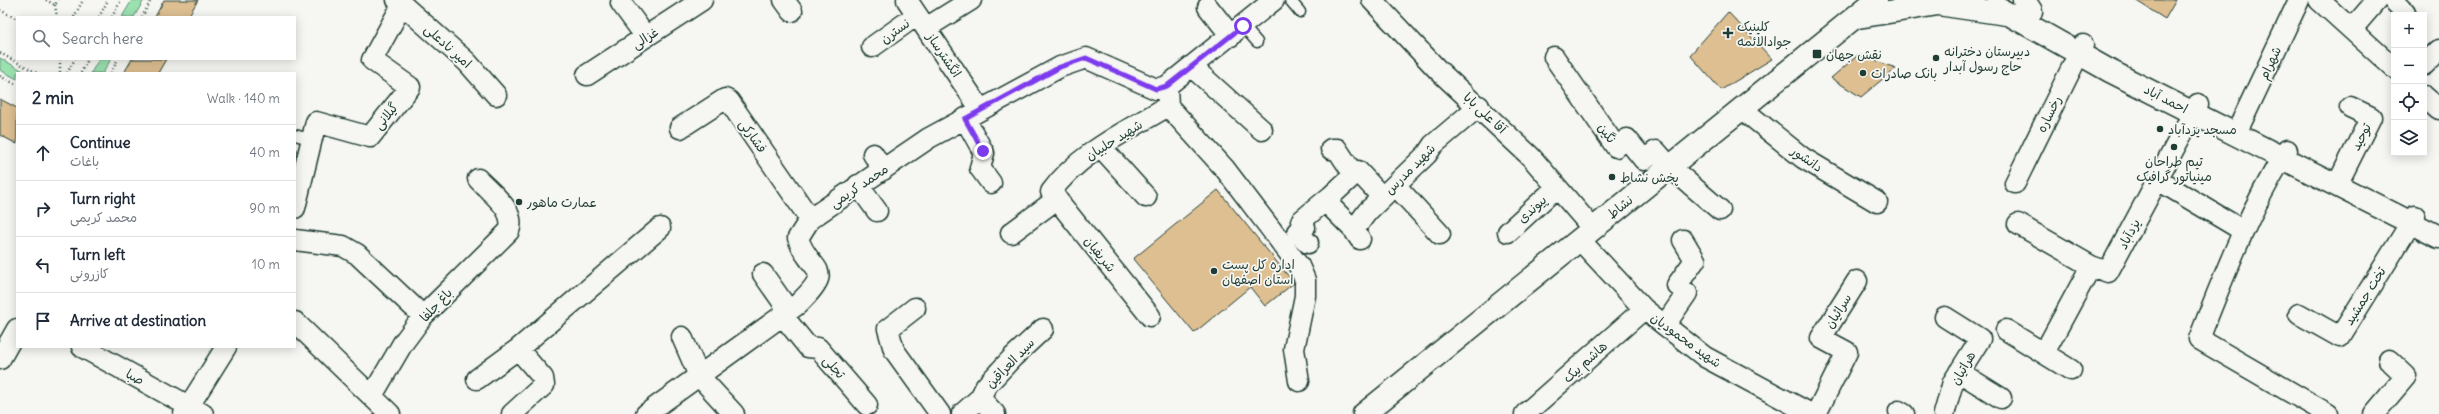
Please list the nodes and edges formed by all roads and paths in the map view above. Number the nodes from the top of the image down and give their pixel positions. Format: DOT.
graph roads {
  1 [pos="46,0"];
  2 [pos="58,0"];
  3 [pos="83,0"];
  4 [pos="108,0"];
  5 [pos="121,0"];
  6 [pos="151,0"];
  7 [pos="702,0"];
  8 [pos="971,0"];
  9 [pos="1274,0"];
  10 [pos="1290,0"];
  11 [pos="1876,0"];
  12 [pos="1981,0"];
  13 [pos="2299,0"];
  14 [pos="2319,0"];
  15 [pos="2377,0"];
  16 [pos="400,2"];
  17 [pos="1379,2"];
  18 [pos="621,3"];
  19 [pos="55,5"];
  20 [pos="1208,7"];
  21 [pos="2020,7"];
  22 [pos="1856,9"];
  23 [pos="0,10"];
  24 [pos="1300,12"];
  25 [pos="917,14"];
  26 [pos="56,16"];
  27 [pos="75,16"];
  28 [pos="100,16"];
  29 [pos="113,16"];
  30 [pos="143,16"];
  31 [pos="16,18"];
  32 [pos="2352,29"];
  33 [pos="1237,31"];
  34 [pos="646,37"];
  35 [pos="1257,42"];
  36 [pos="872,48"];
  37 [pos="2081,49"];
  38 [pos="2439,50"];
  39 [pos="0,52"];
  40 [pos="1554,57"];
  41 [pos="60,60"];
  42 [pos="74,60"];
  43 [pos="88,60"];
  44 [pos="118,60"];
  45 [pos="2427,62"];
  46 [pos="2391,65"];
  47 [pos="1192,67"];
  48 [pos="35,72"];
  49 [pos="60,72"];
  50 [pos="68,72"];
  51 [pos="82,72"];
  52 [pos="112,72"];
  53 [pos="587,75"];
  54 [pos="0,76"];
  55 [pos="16,84"];
  56 [pos="1167,86"];
  57 [pos="496,95"];
  58 [pos="2427,99"];
  59 [pos="1168,106"];
  60 [pos="1479,106"];
  61 [pos="2350,107"];
  62 [pos="1742,109"];
  63 [pos="2196,109"];
  64 [pos="2439,109"];
  65 [pos="973,115"];
  66 [pos="2240,125"];
  67 [pos="680,128"];
  68 [pos="1262,130"];
  69 [pos="304,138"];
  70 [pos="1102,147"];
  71 [pos="1331,149"];
  72 [pos="2284,154"];
  73 [pos="1670,167"];
  74 [pos="1354,175"];
  75 [pos="2341,177"];
  76 [pos="478,179"];
  77 [pos="2158,180"];
  78 [pos="991,183"];
  79 [pos="2015,183"];
  80 [pos="858,185"];
  81 [pos="1556,187"];
  82 [pos="1389,191"];
  83 [pos="1325,195"];
  84 [pos="1054,196"];
  85 [pos="1146,197"];
  86 [pos="296,200"];
  87 [pos="1877,202"];
  88 [pos="1720,210"];
  89 [pos="877,211"];
  90 [pos="810,219"];
  91 [pos="2413,219"];
  92 [pos="2018,224"];
  93 [pos="660,228"];
  94 [pos="2439,228"];
  95 [pos="2242,230"];
  96 [pos="1508,232"];
  97 [pos="1011,233"];
  98 [pos="1440,234"];
  99 [pos="1586,234"];
  100 [pos="2439,237"];
  101 [pos="296,240"];
  102 [pos="1682,240"];
  103 [pos="1308,243"];
  104 [pos="2091,266"];
  105 [pos="763,274"];
  106 [pos="1857,281"];
  107 [pos="916,308"];
  108 [pos="1644,309"];
  109 [pos="786,313"];
  110 [pos="2299,314"];
  111 [pos="424,316"];
  112 [pos="1150,316"];
  113 [pos="1946,317"];
  114 [pos="296,323"];
  115 [pos="1665,326"];
  116 [pos="1043,329"];
  117 [pos="2006,330"];
  118 [pos="16,331"];
  119 [pos="682,337"];
  120 [pos="84,348"];
  121 [pos="225,348"];
  122 [pos="518,349"];
  123 [pos="2044,354"];
  124 [pos="0,360"];
  125 [pos="2389,360"];
  126 [pos="2071,370"];
  127 [pos="1959,372"];
  128 [pos="699,376"];
  129 [pos="477,379"];
  130 [pos="1299,381"];
  131 [pos="372,396"];
  132 [pos="980,398"];
  133 [pos="2000,398"];
  134 [pos="867,405"];
  135 [pos="192,412"];
  136 [pos="390,414"];
  137 [pos="512,414"];
  138 [pos="646,414"];
  139 [pos="734,414"];
  140 [pos="940,414"];
  141 [pos="962,414"];
  142 [pos="995,414"];
  143 [pos="1364,414"];
  144 [pos="1526,414"];
  145 [pos="1811,414"];
  146 [pos="1816,414"];
  147 [pos="1944,414"];
  148 [pos="2328,414"];
  149 [pos="2374,414"];
  1 -- 19 [label="path"];
  2 -- 19 [label="path"];
  3 -- 27 [label="path"];
  4 -- 28 [label="path"];
  5 -- 29 [label="path"];
  6 -- 30 [label="path"];
  7 -- 34 [label="street, غزالی"];
  8 -- 25 [label="street, نسترن"];
  9 -- 33 [label="street"];
  10 -- 24 [label="lane"];
  11 -- 22 [label="main road, نشاط"];
  12 -- 21 [label="main road, احمد آباد"];
  13 -- 66 [label="street, شهرام"];
  14 -- 32 [label="street"];
  15 -- 32 [label="street"];
  16 -- 57 [label="street, امیر نادعلی"];
  16 -- 69 [label="street, گیلانی"];
  17 -- 60 [label="street, آقا علی بابا"];
  18 -- 34 [label="street"];
  19 -- 26 [label="path"];
  20 -- 33 [label="street"];
  21 -- 22 [label="main road"];
  21 -- 37 [label="main road, احمد آباد"];
  22 -- 62 [label="main road, نشاط"];
  23 -- 31 [label="path"];
  25 -- 36 [label="street, نسترن"];
  25 -- 65 [label="street, انگشترساز"];
  32 -- 46 [label="street"];
  33 -- 35 [label="lane"];
  33 -- 47 [label="street"];
  34 -- 53 [label="street, غزالی"];
  37 -- 63 [label="main road, احمد آباد"];
  37 -- 79 [label="street, رخساره"];
  38 -- 45 [label="street"];
  39 -- 48 [label="path"];
  40 -- 73 [label="street, نگین"];
  41 -- 49 [label="path"];
  42 -- 50 [label="path"];
  43 -- 51 [label="path"];
  44 -- 52 [label="path"];
  47 -- 56 [label="street"];
  47 -- 68 [label="street"];
  54 -- 55 [label="path"];
  56 -- 59 [label="street"];
  56 -- 65 [label="street, محمد کریمی"];
  58 -- 64 [label="street"];
  59 -- 70 [label="street, شهید حلبیان"];
  59 -- 130 [label="street"];
  60 -- 81 [label="street, آقا علی بابا"];
  60 -- 82 [label="street, شهید مدرس"];
  61 -- 75 [label="street, توحید"];
  62 -- 73 [label="main road, نشاط"];
  62 -- 87 [label="street, دانشور"];
  63 -- 66 [label="main road, احمد آباد"];
  63 -- 72 [label="main road, احمد آباد"];
  63 -- 77 [label="street, یزدآباد"];
  65 -- 78 [label="street, انگشترساز"];
  65 -- 80 [label="street, محمد کریمی"];
  66 -- 72 [label="main road, احمد آباد"];
  67 -- 90 [label="street, فشارکی"];
  69 -- 86 [label="street, گیلانی"];
  70 -- 84 [label="street, شهید حلبیان"];
  70 -- 85 [label="street"];
  71 -- 74 [label="street"];
  72 -- 75 [label="main road, احمد آباد"];
  72 -- 91 [label="main road, احمد آباد"];
  72 -- 95 [label="street"];
  73 -- 88 [label="street"];
  73 -- 99 [label="main road, نشاط"];
  74 -- 82 [label="street"];
  74 -- 83 [label="street"];
  75 -- 91 [label="main road, احمد آباد"];
  76 -- 111 [label="street, باغ جلفا"];
  77 -- 95 [label="street"];
  77 -- 104 [label="street, یزدآباد"];
  80 -- 89 [label="street"];
  80 -- 90 [label="street, محمد کریمی"];
  81 -- 96 [label="street, پیوندی"];
  81 -- 99 [label="street, آقا علی بابا"];
  82 -- 83 [label="street, شهید مدرس"];
  82 -- 98 [label="street"];
  83 -- 103 [label="street"];
  84 -- 97 [label="street, شهید حلبیان"];
  84 -- 112 [label="street, شریفیان"];
  90 -- 109 [label="street, محمد کریمی"];
  91 -- 94 [label="main road, احمد آباد"];
  91 -- 100 [label="main road, احمد آباد"];
  91 -- 110 [label="street, تخت جمشید"];
  92 -- 104 [label="street, یزدآباد"];
  93 -- 122 [label="street"];
  95 -- 148 [label="street"];
  99 -- 108 [label="street, شهید محمودیان"];
  99 -- 143 [label="main road, نشاط"];
  101 -- 111 [label="street"];
  102 -- 115 [label="street"];
  104 -- 123 [label="street"];
  105 -- 109 [label="street, تجلی"];
  106 -- 146 [label="street, سرائیان"];
  107 -- 140 [label="street"];
  108 -- 115 [label="street, شهید محمودیان"];
  108 -- 144 [label="street, هاشم بیک"];
  109 -- 128 [label="street, محمد کریمی"];
  109 -- 134 [label="street, تجلی"];
  111 -- 131 [label="street, باغ جلفا"];
  113 -- 127 [label="street, هراتیان"];
  114 -- 131 [label="street"];
  115 -- 145 [label="street, شهید محمودیان"];
  116 -- 132 [label="street, سید العراقین"];
  117 -- 123 [label="street"];
  118 -- 124 [label="street"];
  119 -- 128 [label="street"];
  120 -- 135 [label="street, صبا"];
  121 -- 135 [label="street"];
  122 -- 129 [label="street"];
  122 -- 137 [label="street"];
  123 -- 126 [label="street"];
  125 -- 149 [label="street"];
  127 -- 133 [label="street"];
  127 -- 147 [label="street, هراتیان"];
  128 -- 138 [label="street, محمد کریمی"];
  128 -- 139 [label="street"];
  131 -- 136 [label="street"];
  132 -- 141 [label="street, سید العراقین"];
  132 -- 142 [label="street, سید العراقین"];
}
